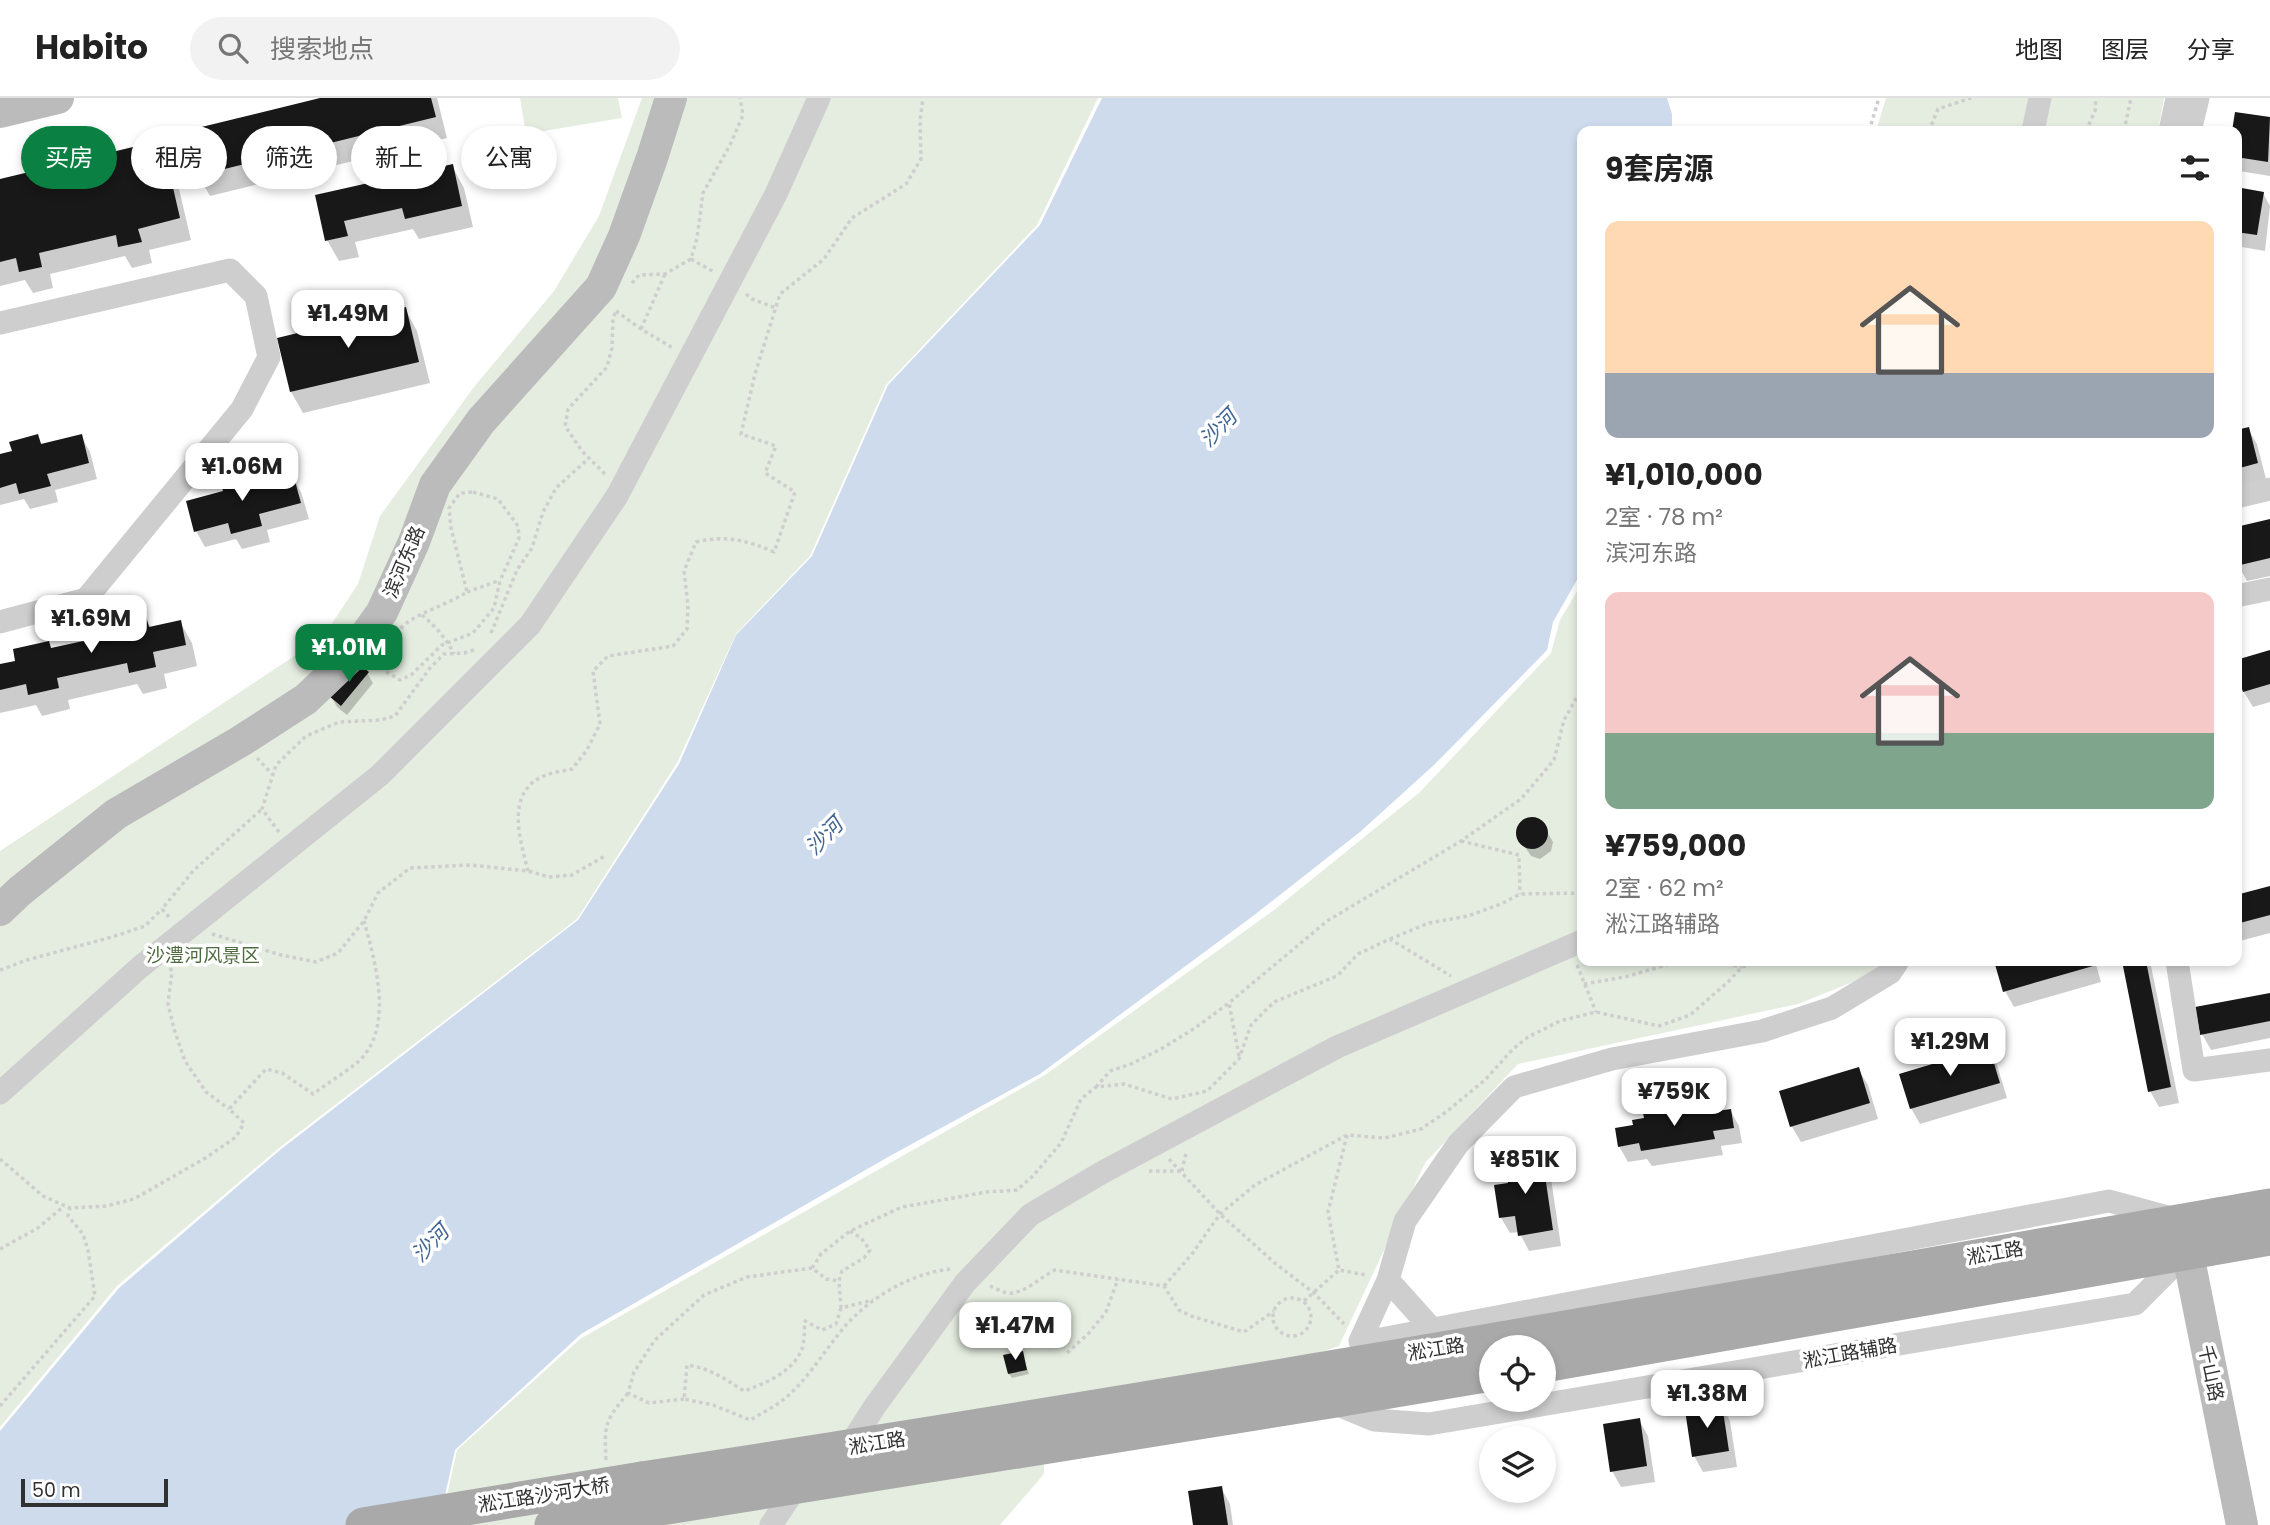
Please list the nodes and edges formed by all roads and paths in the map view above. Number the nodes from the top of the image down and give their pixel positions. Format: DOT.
graph roads {
  1 [pos="58,98"];
  2 [pos="671,98"];
  3 [pos="740,98"];
  4 [pos="819,98"];
  5 [pos="923,98"];
  6 [pos="1879,98"];
  7 [pos="1971,98"];
  8 [pos="2040,98"];
  9 [pos="2096,98"];
  10 [pos="2131,98"];
  11 [pos="2177,98"];
  12 [pos="2198,98"];
  13 [pos="0,112"];
  14 [pos="1871,126"];
  15 [pos="1931,126"];
  16 [pos="2034,126"];
  17 [pos="2088,126"];
  18 [pos="2125,126"];
  19 [pos="2171,126"];
  20 [pos="2191,126"];
  21 [pos="665,274"];
  22 [pos="630,285"];
  23 [pos="619,303"];
  24 [pos="616,311"];
  25 [pos="0,323"];
  26 [pos="641,329"];
  27 [pos="691,358"];
  28 [pos="589,458"];
  29 [pos="621,487"];
  30 [pos="2270,489"];
  31 [pos="2242,496"];
  32 [pos="500,581"];
  33 [pos="2270,589"];
  34 [pos="467,592"];
  35 [pos="2242,595"];
  36 [pos="422,615"];
  37 [pos="0,622"];
  38 [pos="490,637"];
  39 [pos="448,643"];
  40 [pos="478,649"];
  41 [pos="454,654"];
  42 [pos="1577,697"];
  43 [pos="262,809"];
  44 [pos="1461,841"];
  45 [pos="289,846"];
  46 [pos="605,856"];
  47 [pos="528,871"];
  48 [pos="1577,893"];
  49 [pos="1520,894"];
  50 [pos="162,909"];
  51 [pos="0,910"];
  52 [pos="364,921"];
  53 [pos="192,926"];
  54 [pos="1390,939"];
  55 [pos="1576,944"];
  56 [pos="159,952"];
  57 [pos="1580,966"];
  58 [pos="1661,966"];
  59 [pos="1737,966"];
  60 [pos="1745,966"];
  61 [pos="1895,966"];
  62 [pos="2178,966"];
  63 [pos="1742,967"];
  64 [pos="0,970"];
  65 [pos="1584,984"];
  66 [pos="1471,988"];
  67 [pos="1229,1003"];
  68 [pos="1596,1012"];
  69 [pos="1239,1059"];
  70 [pos="2270,1060"];
  71 [pos="1096,1087"];
  72 [pos="0,1093"];
  73 [pos="229,1109"];
  74 [pos="1347,1135"];
  75 [pos="0,1158"];
  76 [pos="1182,1171"];
  77 [pos="64,1206"];
  78 [pos="2270,1206"];
  79 [pos="70,1208"];
  80 [pos="1220,1214"];
  81 [pos="850,1231"];
  82 [pos="2184,1236"];
  83 [pos="2270,1238"];
  84 [pos="0,1249"];
  85 [pos="813,1268"];
  86 [pos="1339,1270"];
  87 [pos="973,1275"];
  88 [pos="1118,1279"];
  89 [pos="1388,1280"];
  90 [pos="839,1281"];
  91 [pos="1164,1286"];
  92 [pos="1314,1293"];
  93 [pos="875,1300"];
  94 [pos="1303,1301"];
  95 [pos="841,1308"];
  96 [pos="1274,1311"];
  97 [pos="1434,1339"];
  98 [pos="1363,1351"];
  99 [pos="1067,1353"];
  100 [pos="1556,1362"];
  101 [pos="1479,1376"];
  102 [pos="684,1399"];
  103 [pos="1330,1401"];
  104 [pos="0,1406"];
  105 [pos="848,1448"];
  106 [pos="797,1486"];
  107 [pos="642,1495"];
  108 [pos="363,1525"];
  109 [pos="552,1525"];
  110 [pos="771,1525"];
  111 [pos="2242,1525"];
  1 -- 13 [label="street"];
  2 -- 51 [label="street, 滨河东路"];
  3 -- 21 [label="path"];
  4 -- 27 [label="street"];
  5 -- 47 [label="path"];
  6 -- 14 [label="path"];
  7 -- 15 [label="path"];
  8 -- 16 [label="street"];
  9 -- 17 [label="path"];
  10 -- 18 [label="path"];
  11 -- 19 [label="street"];
  12 -- 20 [label="street"];
  21 -- 22 [label="path"];
  21 -- 26 [label="path"];
  23 -- 24 [label="path"];
  24 -- 26 [label="path"];
  24 -- 28 [label="path"];
  25 -- 37 [label="street"];
  26 -- 27 [label="path"];
  27 -- 29 [label="street"];
  28 -- 29 [label="path"];
  28 -- 38 [label="path"];
  29 -- 45 [label="street"];
  30 -- 31 [label="street"];
  32 -- 34 [label="path"];
  32 -- 34 [label="path"];
  32 -- 39 [label="path"];
  33 -- 35 [label="street"];
  34 -- 36 [label="path"];
  36 -- 39 [label="path"];
  36 -- 39 [label="path"];
  39 -- 41 [label="path"];
  40 -- 41 [label="path"];
  41 -- 43 [label="path"];
  42 -- 44 [label="path"];
  43 -- 45 [label="path"];
  43 -- 50 [label="path"];
  44 -- 49 [label="path"];
  44 -- 67 [label="path"];
  45 -- 53 [label="street"];
  46 -- 47 [label="path"];
  47 -- 52 [label="path"];
  48 -- 49 [label="path"];
  49 -- 54 [label="path"];
  50 -- 53 [label="path"];
  50 -- 64 [label="path"];
  52 -- 53 [label="path"];
  52 -- 73 [label="path"];
  53 -- 56 [label="street"];
  54 -- 66 [label="path"];
  54 -- 69 [label="path"];
  55 -- 66 [label="street"];
  56 -- 72 [label="street"];
  56 -- 73 [label="path"];
  57 -- 65 [label="path"];
  58 -- 65 [label="path"];
  59 -- 63 [label="path"];
  60 -- 63 [label="path"];
  61 -- 89 [label="street"];
  62 -- 70 [label="street"];
  63 -- 68 [label="path"];
  65 -- 68 [label="path"];
  66 -- 87 [label="street"];
  67 -- 69 [label="path"];
  67 -- 71 [label="path"];
  68 -- 74 [label="path"];
  69 -- 71 [label="path"];
  71 -- 81 [label="path"];
  73 -- 79 [label="path"];
  74 -- 80 [label="path"];
  74 -- 86 [label="path"];
  75 -- 77 [label="path"];
  76 -- 80 [label="path"];
  77 -- 79 [label="path"];
  77 -- 84 [label="path"];
  78 -- 82 [label="main road, 淞江路"];
  79 -- 104 [label="path"];
  80 -- 91 [label="path"];
  80 -- 92 [label="path"];
  81 -- 85 [label="path"];
  81 -- 90 [label="path"];
  82 -- 83 [label="main road, 淞江路"];
  82 -- 97 [label="main road, 淞江路"];
  82 -- 100 [label="main road, 淞江路"];
  82 -- 103 [label="street, 淞江路辅路"];
  82 -- 111 [label="street, 千山路"];
  85 -- 90 [label="path"];
  85 -- 102 [label="path"];
  86 -- 89 [label="path"];
  86 -- 92 [label="path"];
  87 -- 88 [label="path"];
  87 -- 93 [label="path"];
  87 -- 105 [label="street"];
  88 -- 91 [label="path"];
  88 -- 99 [label="path"];
  89 -- 97 [label="street"];
  89 -- 98 [label="street"];
  90 -- 95 [label="path"];
  91 -- 96 [label="path"];
  92 -- 94 [label="path"];
  92 -- 98 [label="path"];
  93 -- 95 [label="path"];
  93 -- 102 [label="path"];
  94 -- 96 [label="path"];
  94 -- 96 [label="path"];
  95 -- 102 [label="path"];
  97 -- 98 [label="main road, 淞江路"];
  98 -- 105 [label="main road, 淞江路"];
  101 -- 103 [label="main road, 淞江路"];
  103 -- 106 [label="main road, 淞江路"];
  105 -- 107 [label="main road, 淞江路"];
  106 -- 107 [label="main road, 淞江路"];
  106 -- 110 [label="street"];
  107 -- 108 [label="main road, 淞江路沙河大桥, bridge"];
  107 -- 109 [label="main road, 淞江路沙河大桥, bridge"];
}
